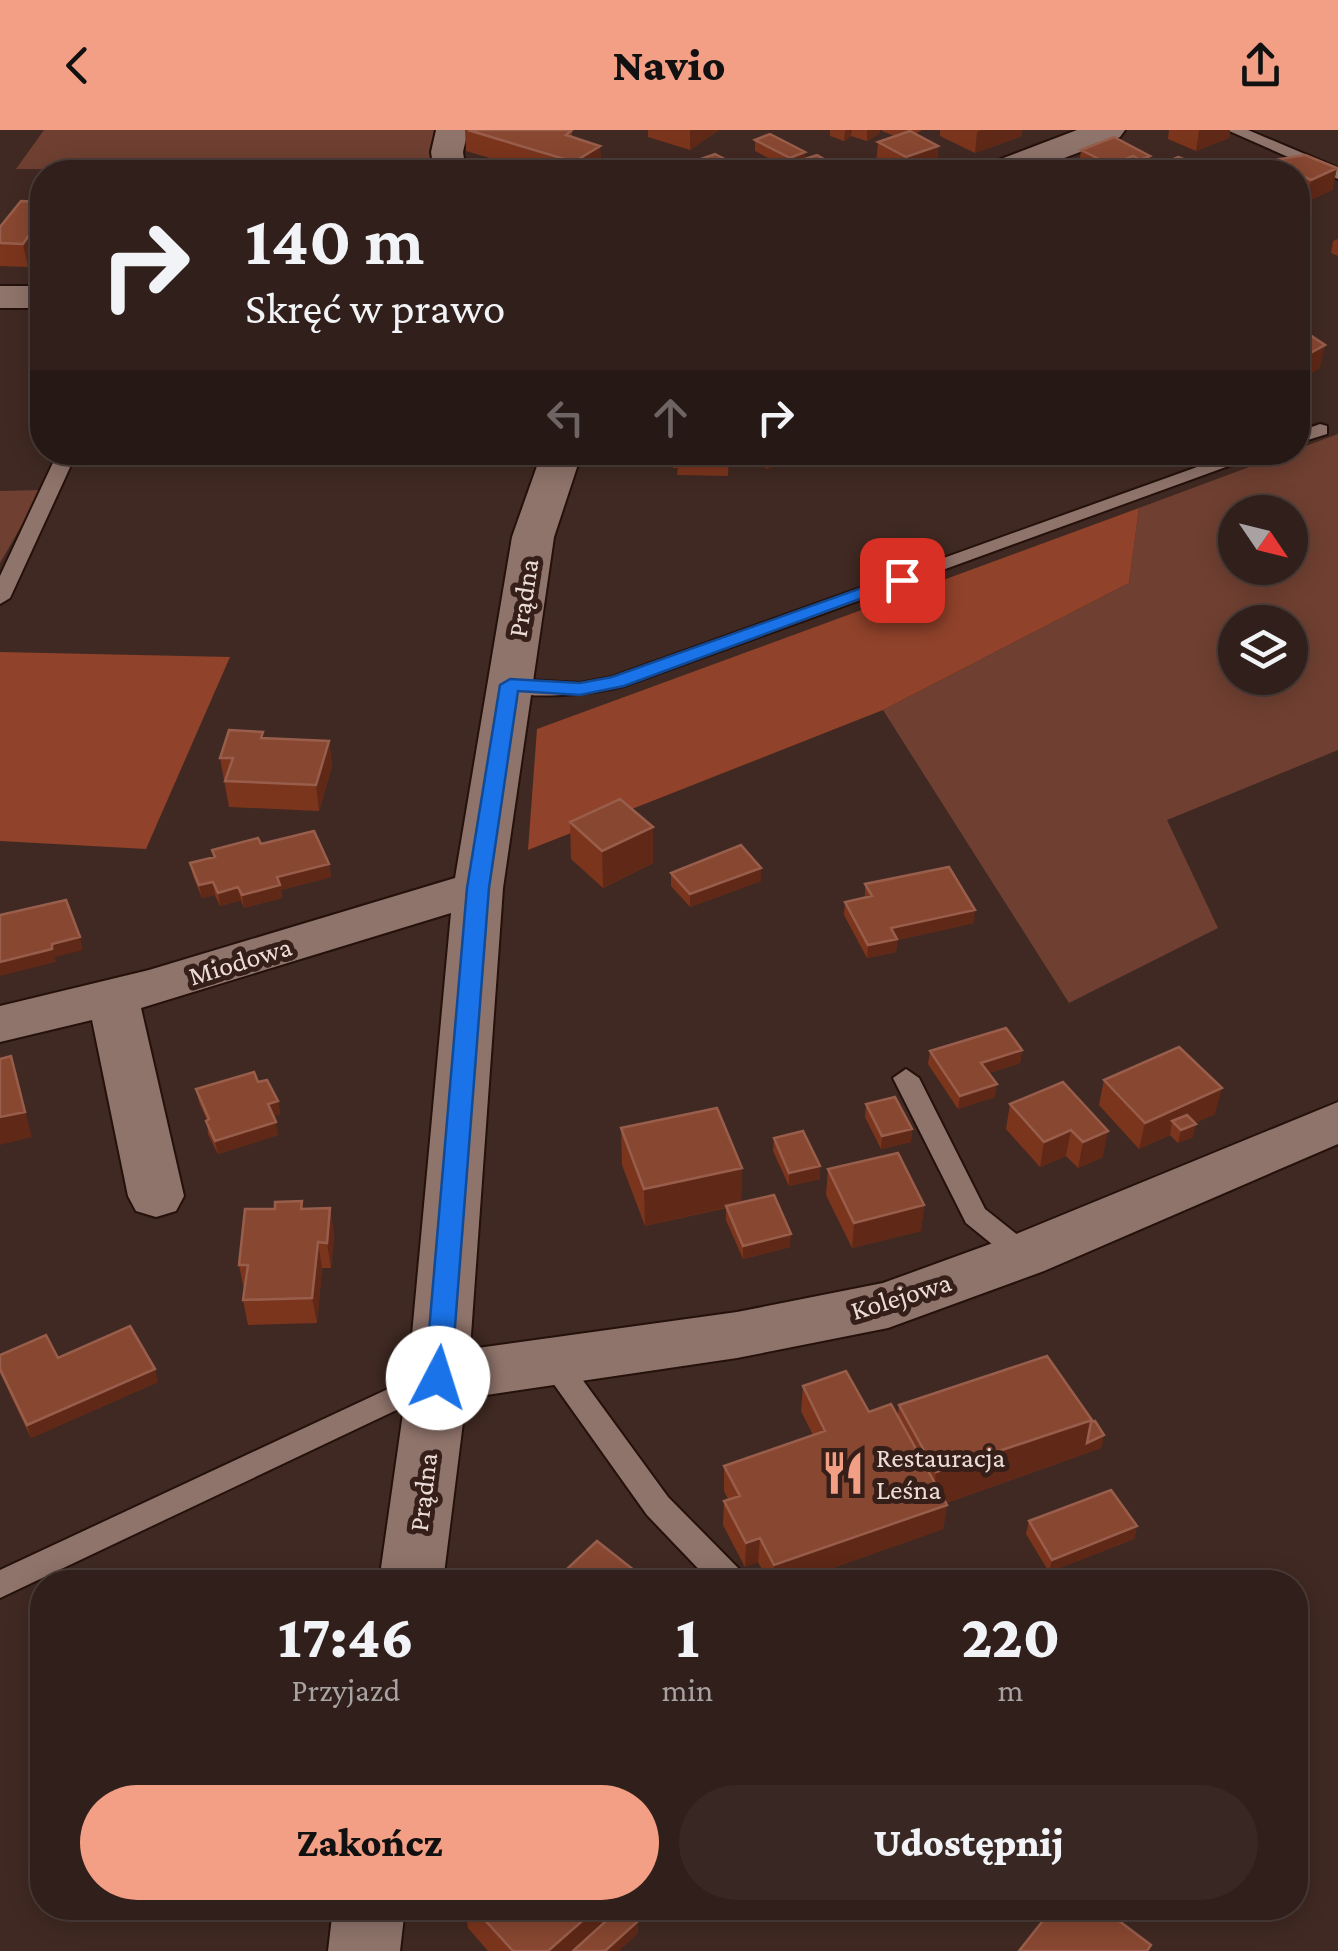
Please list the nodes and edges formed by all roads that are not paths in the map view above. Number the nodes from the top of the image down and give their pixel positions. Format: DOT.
graph roads {
  1 [pos="452,130"];
  2 [pos="1108,130"];
  3 [pos="1236,130"];
  4 [pos="448,160"];
  5 [pos="1029,160"];
  6 [pos="1306,160"];
  7 [pos="1310,162"];
  8 [pos="1338,174"];
  9 [pos="30,296"];
  10 [pos="0,297"];
  11 [pos="1320,430"];
  12 [pos="1310,434"];
  13 [pos="62,465"];
  14 [pos="558,465"];
  15 [pos="1222,465"];
  16 [pos="0,598"];
  17 [pos="510,685"];
  18 [pos="478,888"];
  19 [pos="113,998"];
  20 [pos="0,1024"];
  21 [pos="906,1078"];
  22 [pos="1338,1122"];
  23 [pos="156,1196"];
  24 [pos="1024,1255"];
  25 [pos="553,1361"];
  26 [pos="438,1378"];
  27 [pos="32,1570"];
  28 [pos="413,1570"];
  29 [pos="717,1570"];
  30 [pos="30,1571"];
  31 [pos="0,1585"];
  32 [pos="368,1920"];
  33 [pos="364,1951"];
  1 -- 4 [label="street"];
  2 -- 5 [label="street"];
  3 -- 6 [label="lane"];
  7 -- 8 [label="lane"];
  9 -- 10 [label="street"];
  11 -- 12 [label="lane"];
  13 -- 16 [label="lane"];
  14 -- 17 [label="street, Prądna"];
  15 -- 17 [label="lane"];
  17 -- 18 [label="street, Prądna"];
  18 -- 19 [label="street, Miodowa"];
  18 -- 26 [label="street, Prądna"];
  19 -- 20 [label="street, Miodowa"];
  19 -- 23 [label="street"];
  21 -- 24 [label="lane"];
  22 -- 24 [label="street, Kolejowa"];
  24 -- 25 [label="street, Kolejowa"];
  25 -- 26 [label="street, Kolejowa"];
  25 -- 29 [label="lane"];
  26 -- 27 [label="lane"];
  26 -- 28 [label="street, Prądna"];
  30 -- 31 [label="lane"];
  32 -- 33 [label="street"];
}
